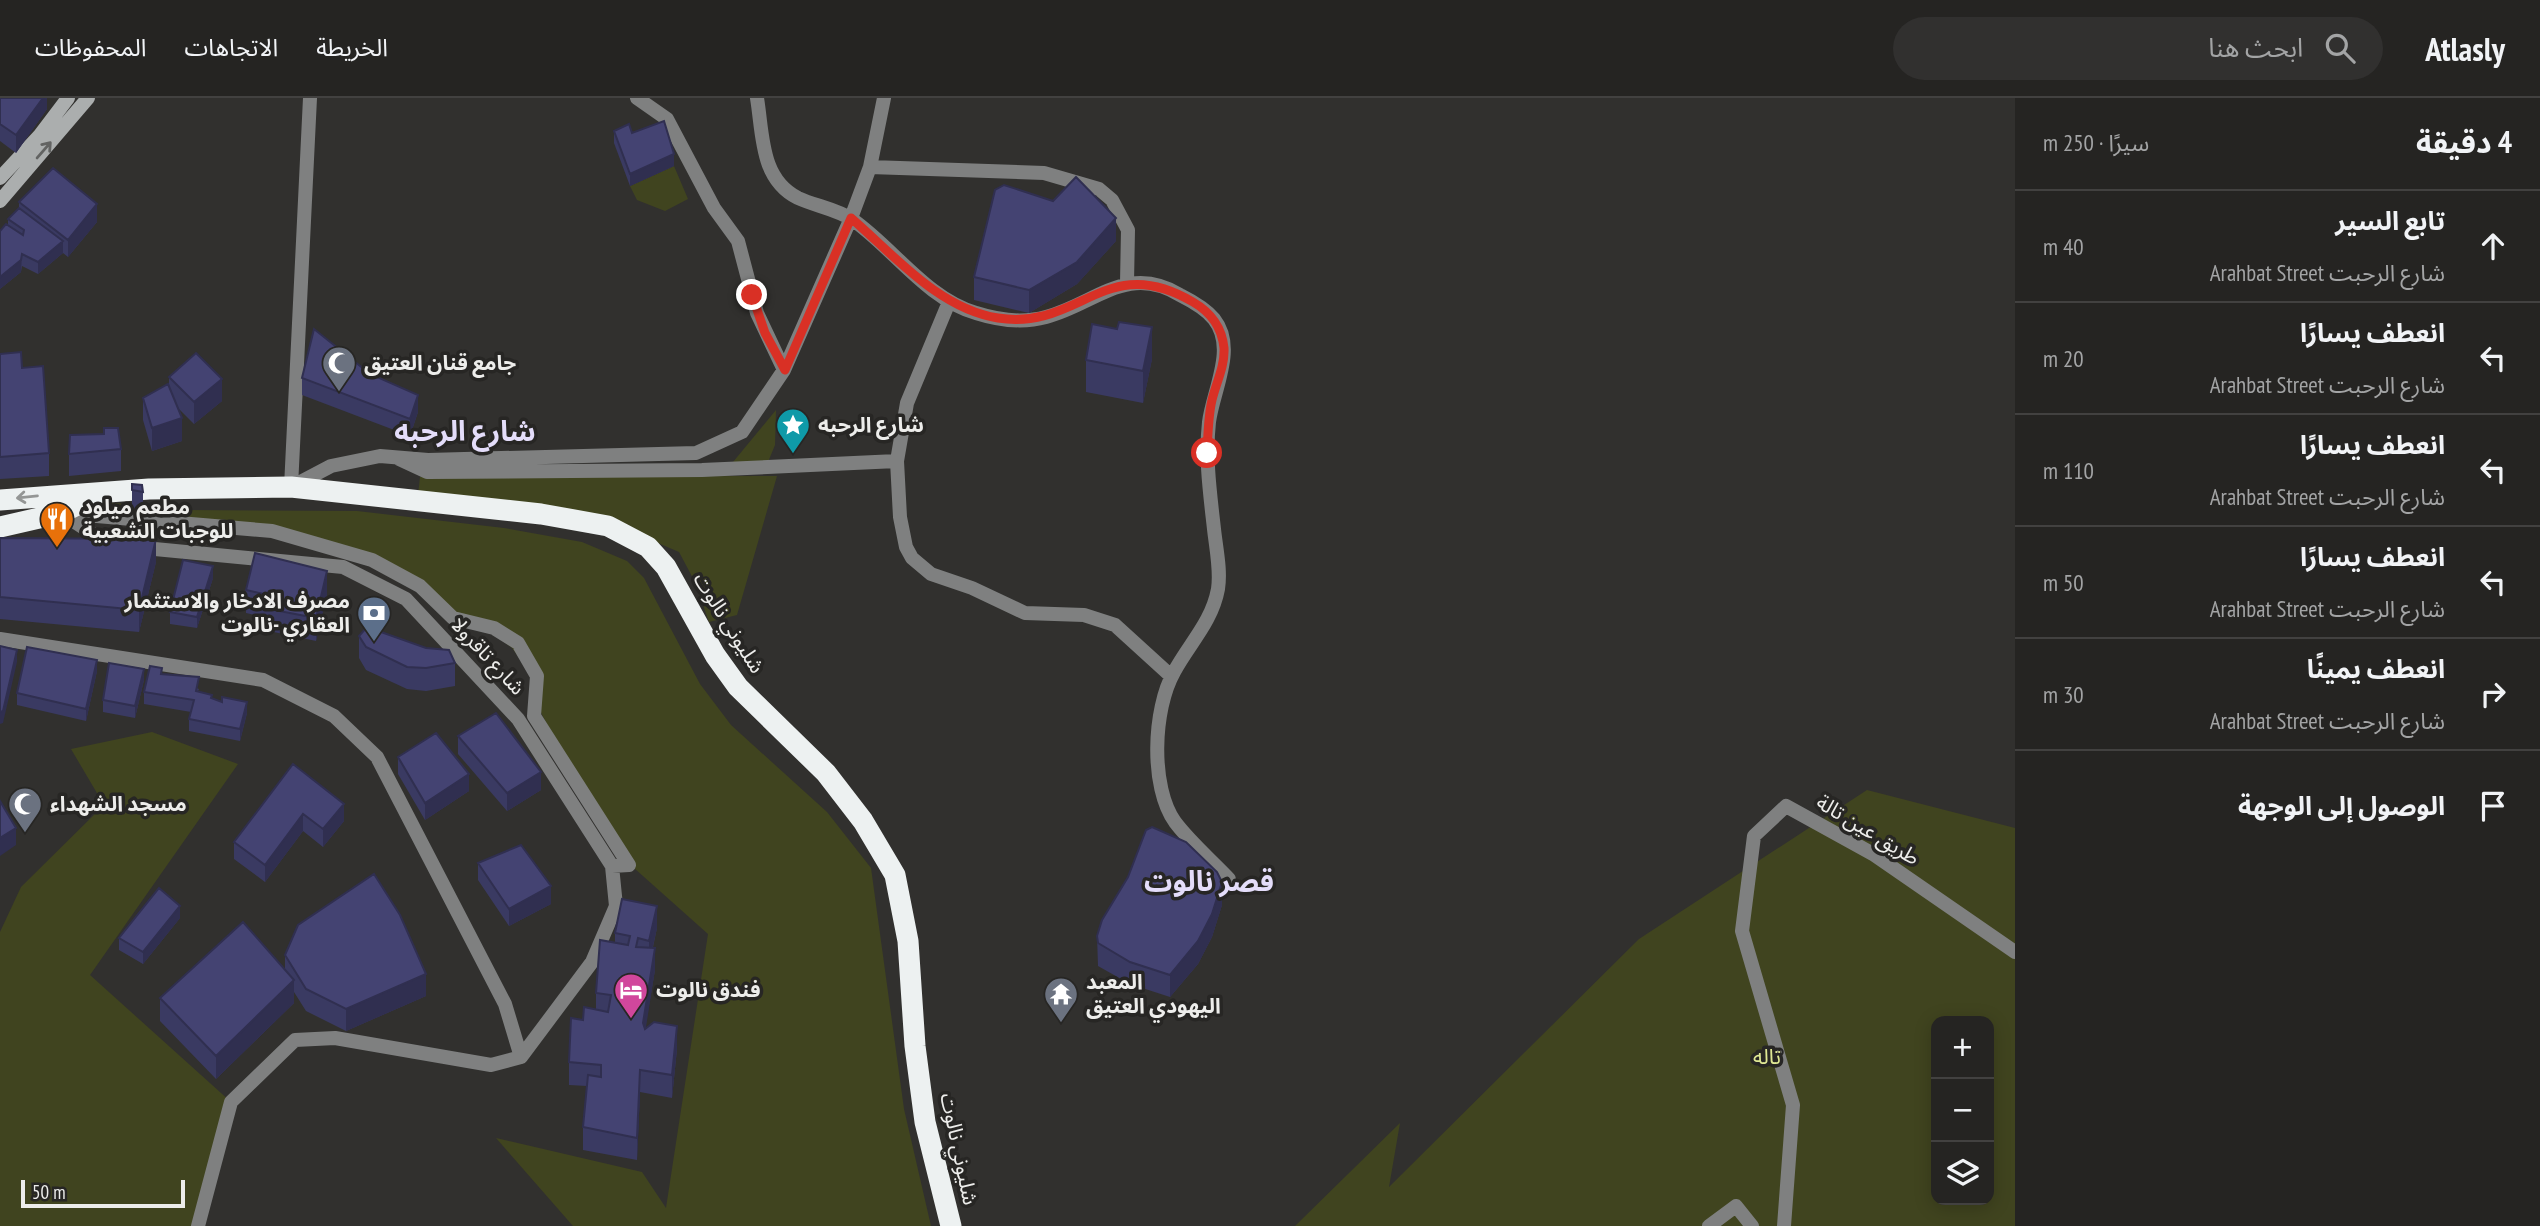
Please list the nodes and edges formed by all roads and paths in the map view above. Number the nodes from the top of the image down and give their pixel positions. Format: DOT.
graph roads {
  1 [pos="68,98"];
  2 [pos="88,98"];
  3 [pos="310,98"];
  4 [pos="637,98"];
  5 [pos="757,98"];
  6 [pos="884,98"];
  7 [pos="870,167"];
  8 [pos="0,178"];
  9 [pos="0,201"];
  10 [pos="851,218"];
  11 [pos="1127,284"];
  12 [pos="949,302"];
  13 [pos="785,370"];
  14 [pos="395,457"];
  15 [pos="897,461"];
  16 [pos="291,487"];
  17 [pos="103,492"];
  18 [pos="0,500"];
  19 [pos="61,513"];
  20 [pos="0,527"];
  21 [pos="0,639"];
  22 [pos="1171,676"];
  23 [pos="612,866"];
  24 [pos="1228,879"];
  25 [pos="2015,952"];
  26 [pos="521,1056"];
  27 [pos="198,1226"];
  28 [pos="951,1226"];
  29 [pos="1709,1226"];
  30 [pos="1752,1226"];
  31 [pos="1784,1226"];
  1 -- 8 [label="main road"];
  9 -- 2 [label="main road, one-way"];
  3 -- 16 [label="street"];
  4 -- 13 [label="street"];
  5 -- 10 [label="street"];
  6 -- 7 [label="street"];
  7 -- 10 [label="street"];
  7 -- 11 [label="street"];
  10 -- 12 [label="street"];
  10 -- 13 [label="street"];
  11 -- 12 [label="street"];
  11 -- 22 [label="street"];
  12 -- 15 [label="street"];
  13 -- 14 [label="street"];
  14 -- 15 [label="street"];
  14 -- 16 [label="street"];
  15 -- 22 [label="street"];
  16 -- 17 [label="highway, شليوني نالوت"];
  16 -- 28 [label="highway, شليوني نالوت"];
  17 -- 18 [label="highway, one-way"];
  17 -- 19 [label="highway"];
  19 -- 20 [label="highway"];
  19 -- 23 [label="street, شارع تاقرولا"];
  19 -- 23 [label="street"];
  21 -- 26 [label="street"];
  22 -- 24 [label="street"];
  23 -- 26 [label="street, شارع تاقرولا"];
  25 -- 31 [label="street, طريق عين تالة"];
  26 -- 27 [label="street"];
  29 -- 30 [label="street"];
}
